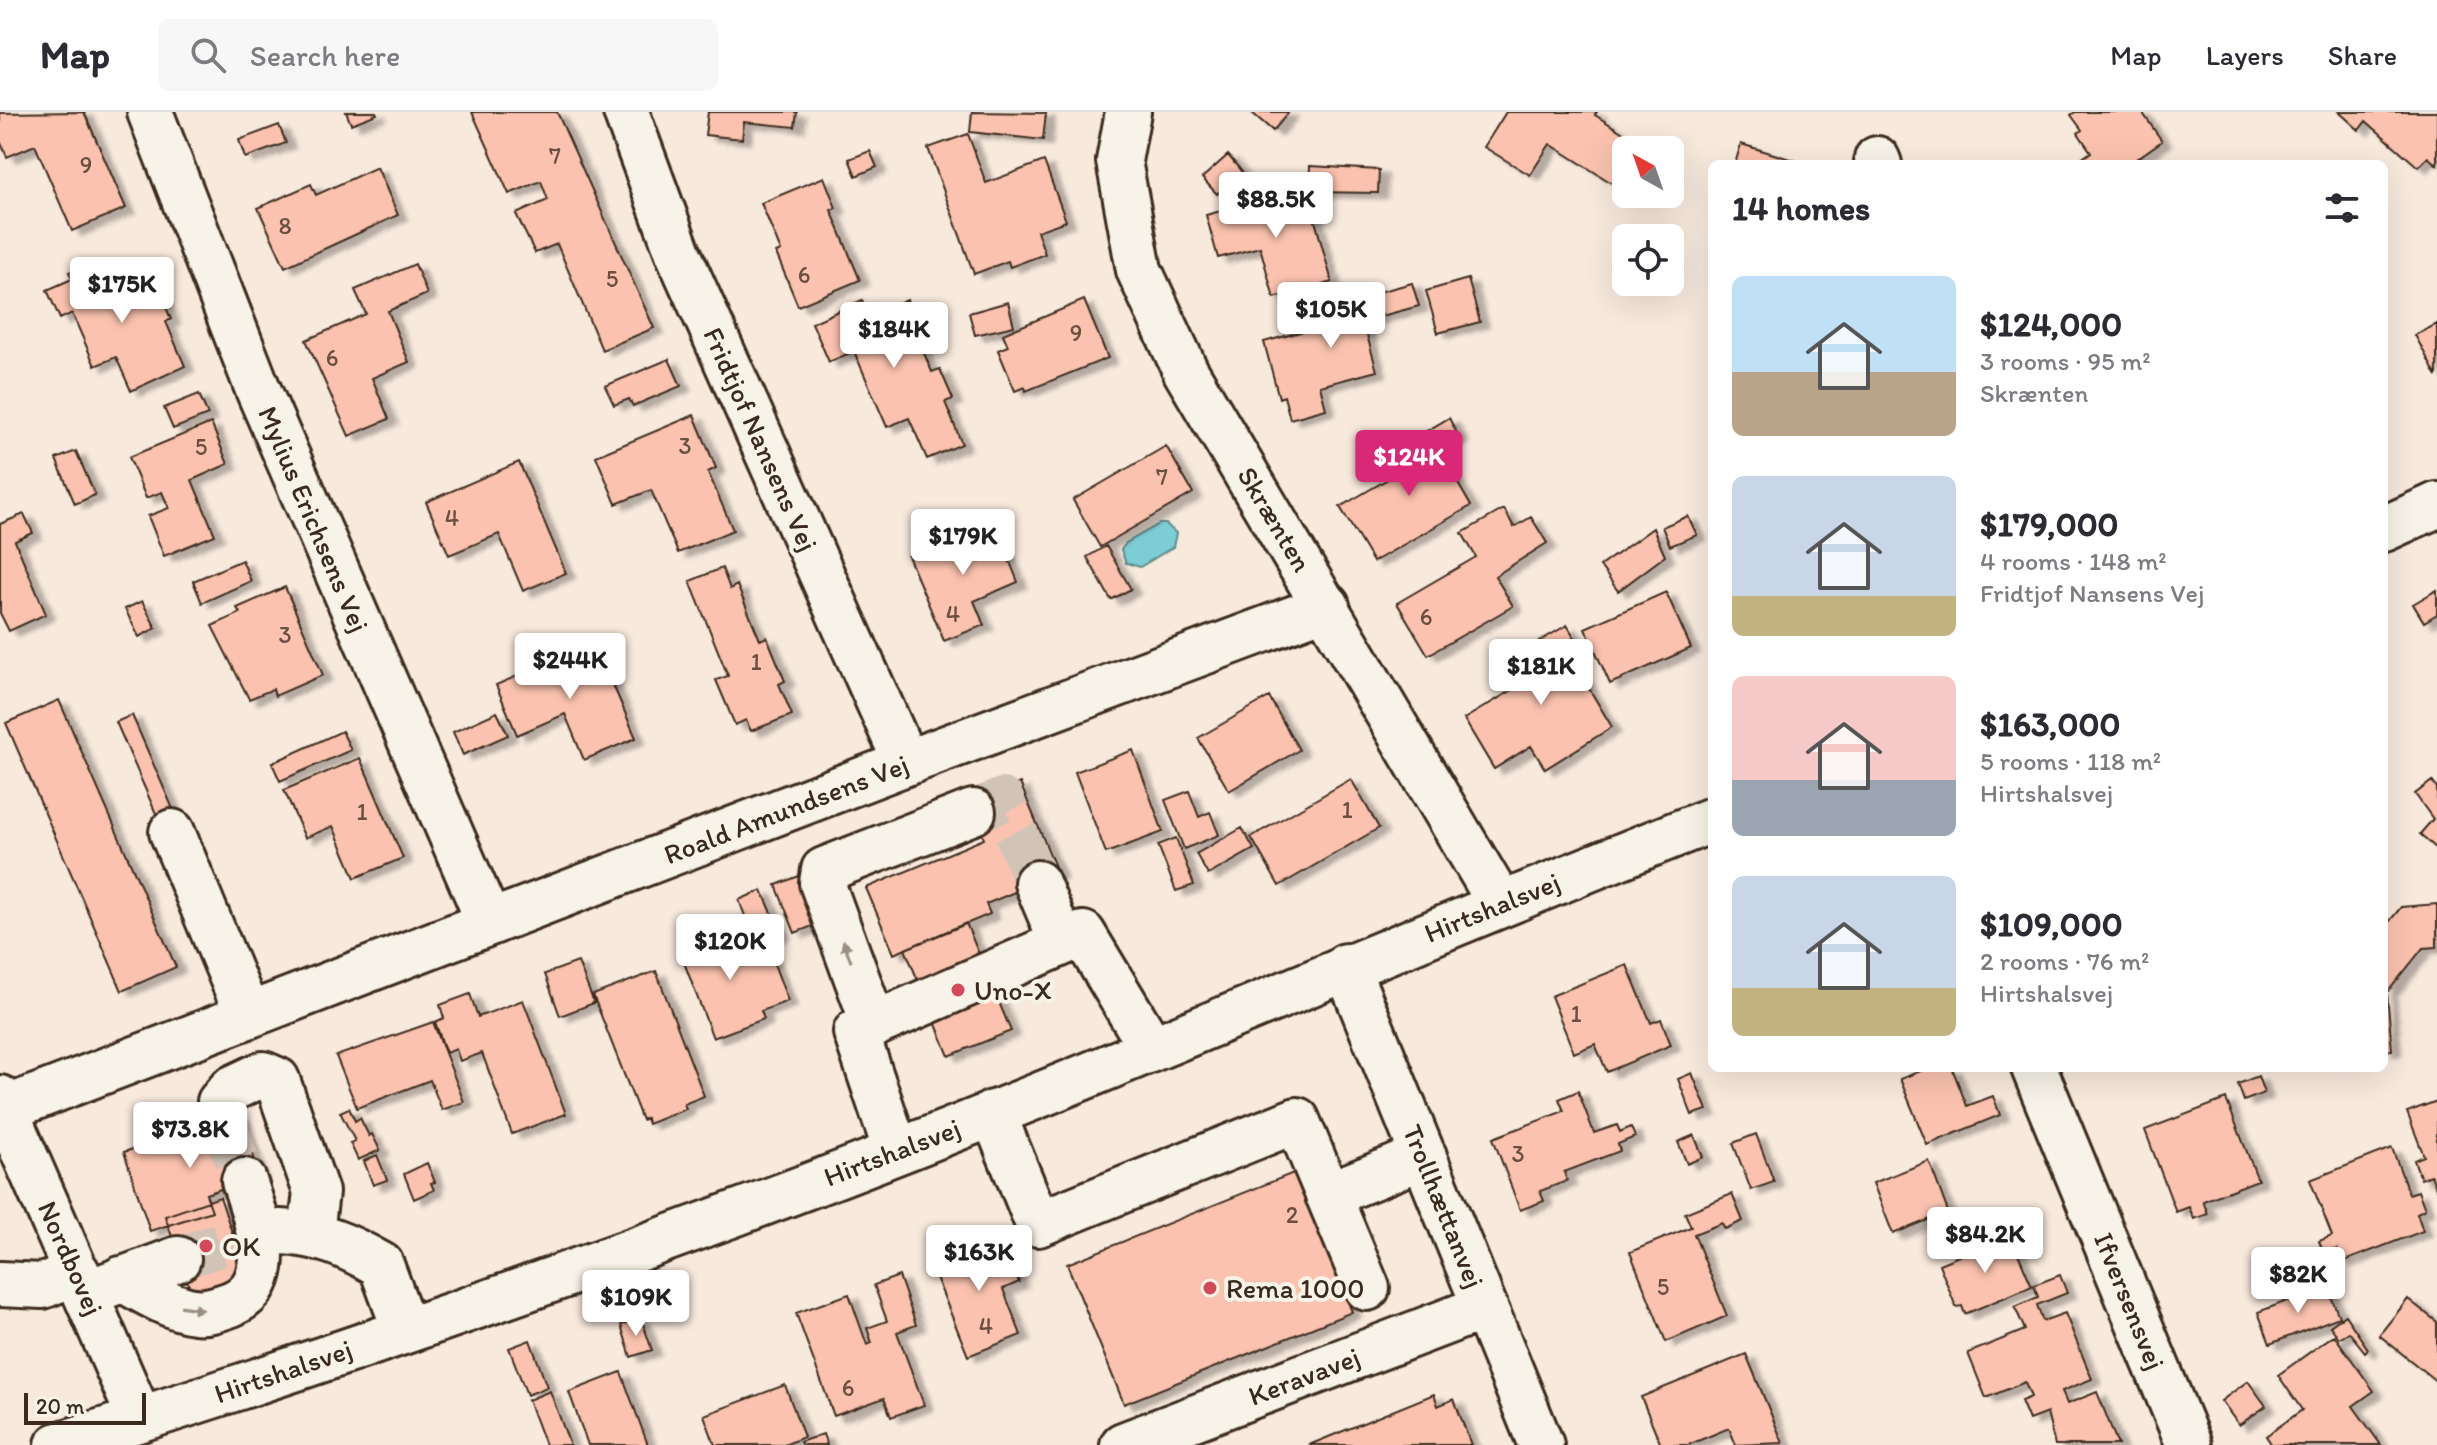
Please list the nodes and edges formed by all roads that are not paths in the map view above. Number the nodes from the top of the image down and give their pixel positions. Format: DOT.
graph roads {
  1 [pos="150,112"];
  2 [pos="626,112"];
  3 [pos="1128,112"];
  4 [pos="2437,505"];
  5 [pos="2388,527"];
  6 [pos="1327,606"];
  7 [pos="906,763"];
  8 [pos="973,812"];
  9 [pos="1708,822"];
  10 [pos="172,832"];
  11 [pos="1037,883"];
  12 [pos="1500,903"];
  13 [pos="489,922"];
  14 [pos="1062,943"];
  15 [pos="1346,966"];
  16 [pos="248,1016"];
  17 [pos="874,1025"];
  18 [pos="1151,1047"];
  19 [pos="2036,1072"];
  20 [pos="3,1103"];
  21 [pos="993,1113"];
  22 [pos="222,1119"];
  23 [pos="896,1151"];
  24 [pos="1424,1156"];
  25 [pos="244,1181"];
  26 [pos="1328,1195"];
  27 [pos="311,1233"];
  28 [pos="248,1236"];
  29 [pos="178,1259"];
  30 [pos="95,1281"];
  31 [pos="0,1284"];
  32 [pos="1367,1288"];
  33 [pos="1485,1307"];
  34 [pos="405,1330"];
  35 [pos="140,1419"];
  36 [pos="58,1445"];
  37 [pos="1123,1445"];
  38 [pos="1541,1445"];
  39 [pos="2189,1445"];
  1 -- 13 [label="street, Mylius Erichsens Vej"];
  2 -- 7 [label="street, Fridtjof Nansens Vej"];
  3 -- 6 [label="street, Skrænten"];
  4 -- 5 [label="street"];
  6 -- 7 [label="street, Roald Amundsens Vej"];
  6 -- 12 [label="street, Skrænten"];
  7 -- 13 [label="street, Roald Amundsens Vej"];
  17 -- 8 [label="street, one-way"];
  9 -- 12 [label="street, Hirtshalsvej"];
  10 -- 16 [label="street"];
  11 -- 14 [label="street"];
  12 -- 15 [label="street, Hirtshalsvej"];
  13 -- 16 [label="street, Roald Amundsens Vej"];
  14 -- 17 [label="street"];
  14 -- 18 [label="street"];
  15 -- 18 [label="street, Hirtshalsvej"];
  15 -- 24 [label="street, Trollhættanvej"];
  16 -- 20 [label="street, Roald Amundsens Vej"];
  17 -- 23 [label="street"];
  18 -- 21 [label="street, Hirtshalsvej"];
  19 -- 39 [label="street, Ifversensvej"];
  20 -- 30 [label="street, Nordbovej"];
  21 -- 23 [label="street, Hirtshalsvej"];
  21 -- 26 [label="street"];
  22 -- 27 [label="street"];
  23 -- 34 [label="street, Hirtshalsvej"];
  24 -- 26 [label="street"];
  24 -- 33 [label="street, Trollhættanvej"];
  25 -- 28 [label="street"];
  26 -- 32 [label="street"];
  27 -- 28 [label="street"];
  27 -- 34 [label="street"];
  30 -- 28 [label="street, one-way"];
  29 -- 30 [label="street"];
  30 -- 31 [label="street"];
  30 -- 35 [label="street, Nordbovej"];
  33 -- 37 [label="street, Keravavej"];
  33 -- 38 [label="street, Trollhættanvej"];
  34 -- 35 [label="street, Hirtshalsvej"];
  35 -- 36 [label="street, Hirtshalsvej"];
}
